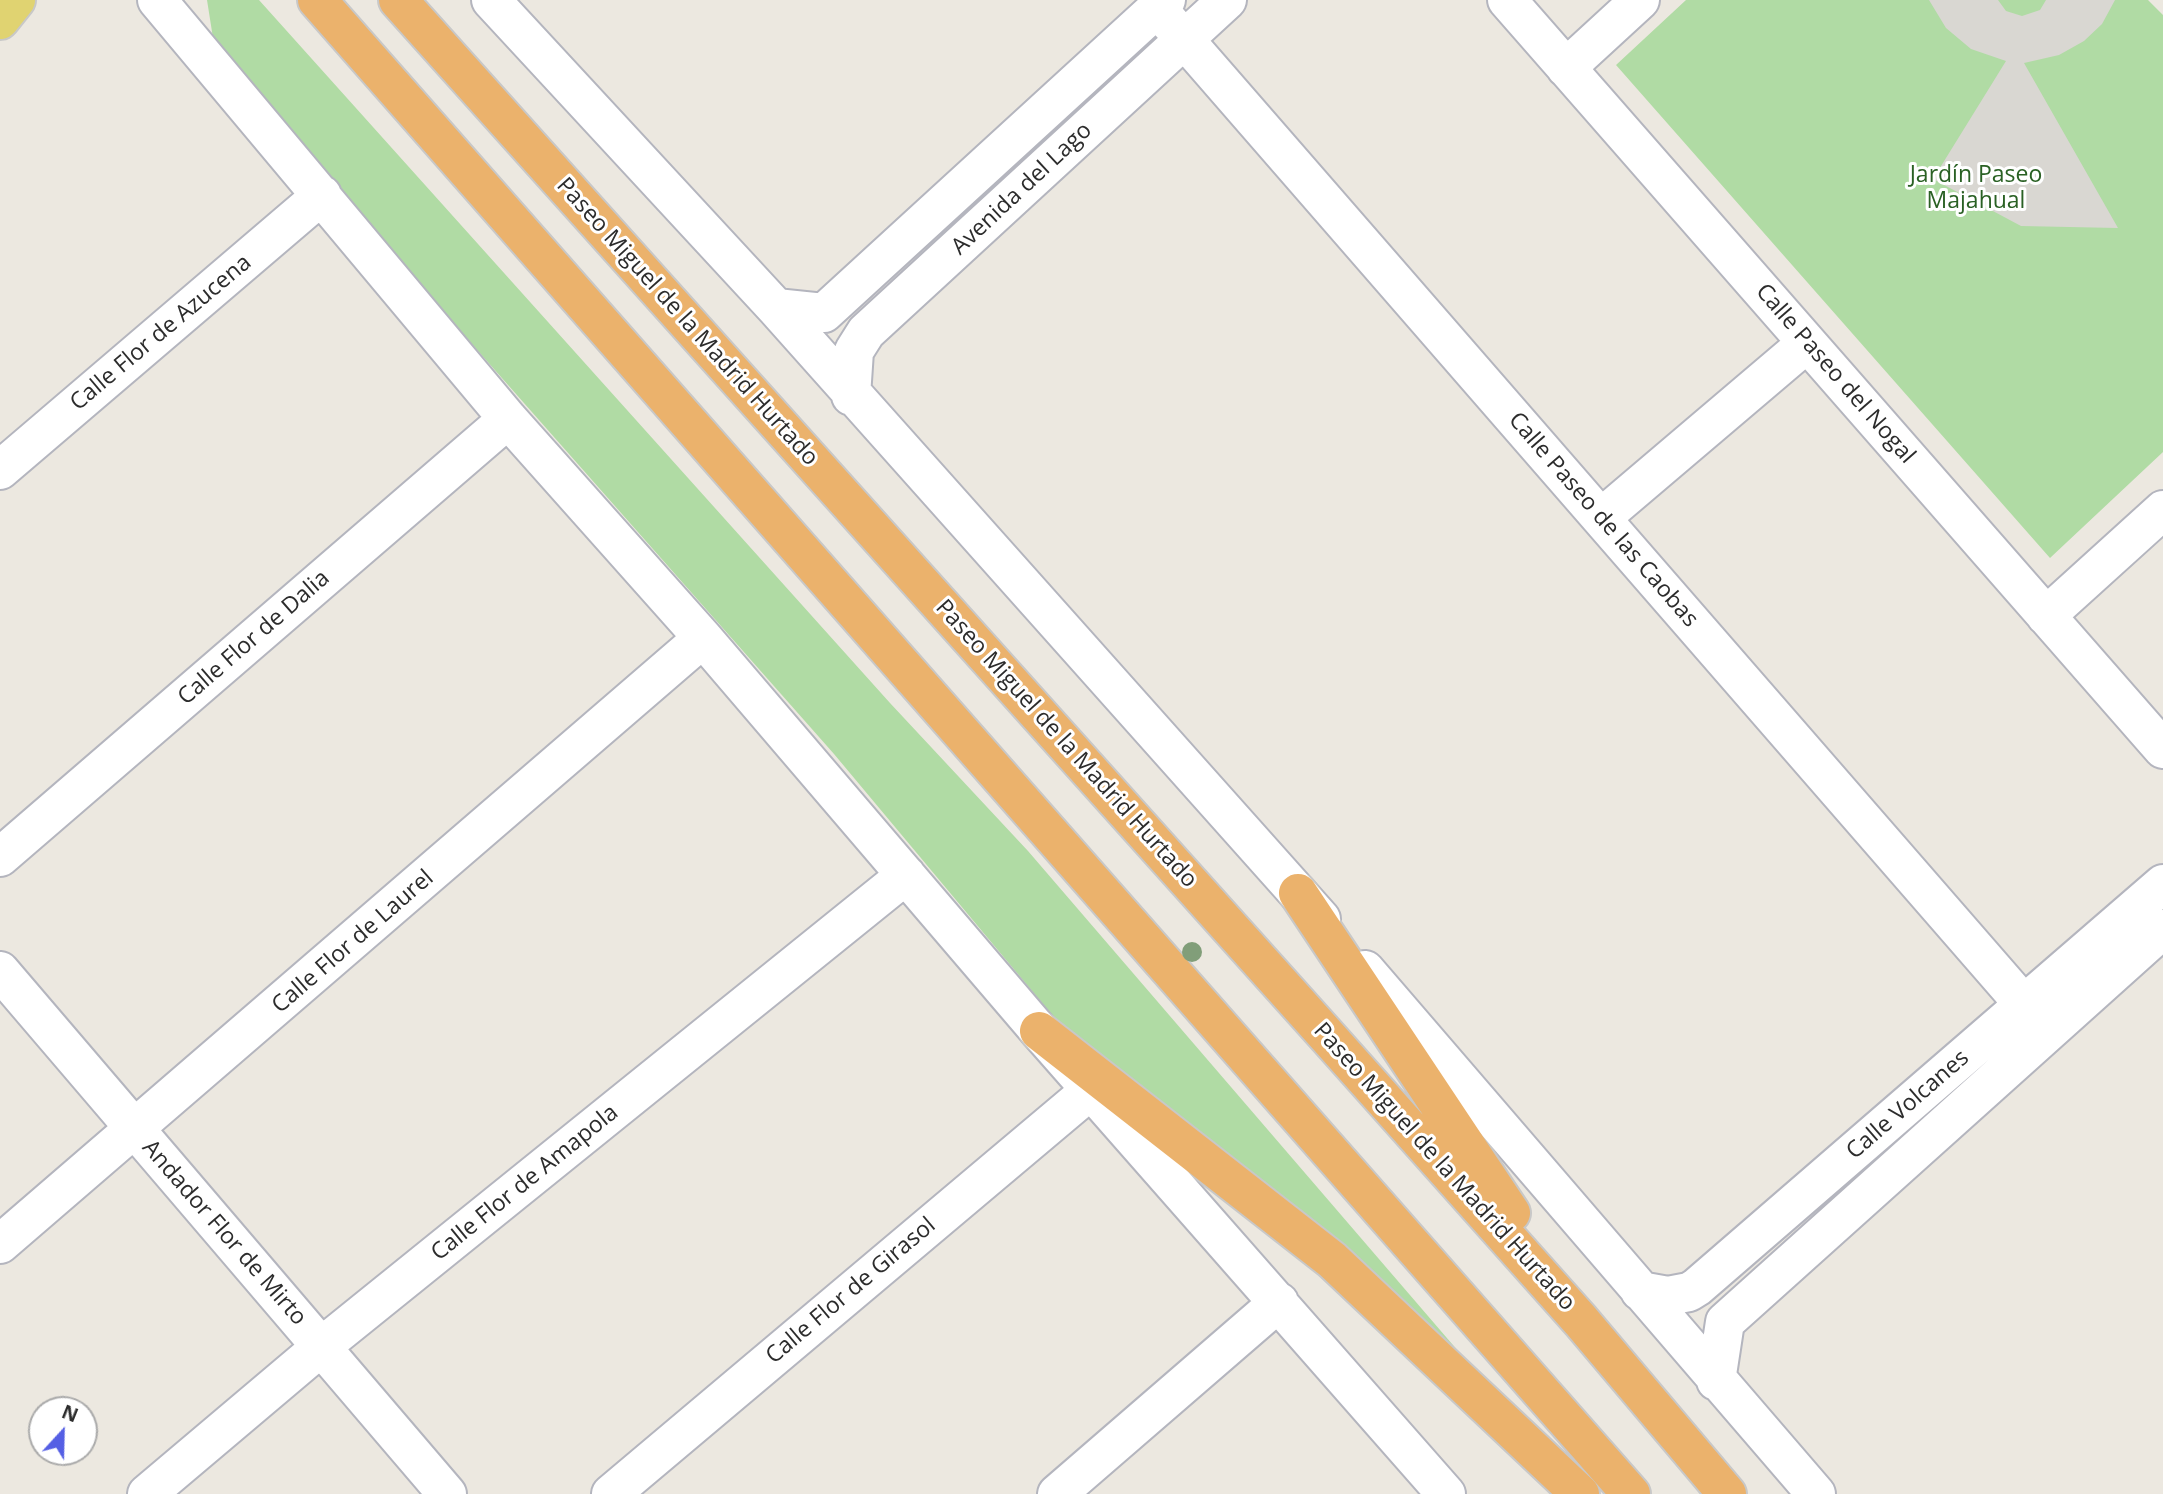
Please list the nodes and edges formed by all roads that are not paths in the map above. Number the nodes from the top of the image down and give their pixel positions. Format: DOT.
graph roads {
  1 [pos="16,0"];
  2 [pos="157,0"];
  3 [pos="183,0"];
  4 [pos="317,0"];
  5 [pos="398,0"];
  6 [pos="491,0"];
  7 [pos="1227,0"];
  8 [pos="1507,0"];
  9 [pos="1640,0"];
  10 [pos="1162,4"];
  11 [pos="0,20"];
  12 [pos="1185,39"];
  13 [pos="194,48"];
  14 [pos="1566,68"];
  15 [pos="1048,108"];
  16 [pos="1077,138"];
  17 [pos="323,195"];
  18 [pos="776,308"];
  19 [pos="1807,342"];
  20 [pos="851,396"];
  21 [pos="508,419"];
  22 [pos="0,470"];
  23 [pos="2163,510"];
  24 [pos="1601,518"];
  25 [pos="2046,615"];
  26 [pos="703,638"];
  27 [pos="2163,749"];
  28 [pos="0,857"];
  29 [pos="906,875"];
  30 [pos="2163,884"];
  31 [pos="1298,893"];
  32 [pos="2163,929"];
  33 [pos="0,971"];
  34 [pos="2036,1018"];
  35 [pos="1040,1031"];
  36 [pos="1092,1089"];
  37 [pos="1900,1112"];
  38 [pos="136,1130"];
  39 [pos="1926,1142"];
  40 [pos="0,1244"];
  41 [pos="1640,1292"];
  42 [pos="1279,1302"];
  43 [pos="1581,1321"];
  44 [pos="321,1347"];
  45 [pos="1716,1381"];
  46 [pos="146,1494"];
  47 [pos="447,1494"];
  48 [pos="611,1494"];
  49 [pos="1057,1494"];
  50 [pos="1446,1494"];
  51 [pos="1580,1494"];
  52 [pos="1631,1494"];
  53 [pos="1727,1494"];
  54 [pos="1816,1494"];
  1 -- 11 [label="main road"];
  2 -- 13 [label="street"];
  3 -- 13 [label="street"];
  4 -- 52 [label="highway"];
  5 -- 43 [label="highway, Paseo Miguel de la Madrid Hurtado"];
  6 -- 18 [label="street"];
  7 -- 12 [label="street, Avenida del Lago"];
  8 -- 14 [label="street, Calle Paseo del Nogal"];
  9 -- 14 [label="street"];
  10 -- 12 [label="street, Calle Paseo de las Caobas"];
  10 -- 15 [label="street, Avenida del Lago"];
  12 -- 16 [label="street, Avenida del Lago"];
  12 -- 24 [label="street, Calle Paseo de las Caobas"];
  13 -- 17 [label="street"];
  14 -- 19 [label="street, Calle Paseo del Nogal"];
  15 -- 16 [label="street"];
  15 -- 18 [label="street, Avenida del Lago"];
  16 -- 20 [label="street, Avenida del Lago"];
  17 -- 21 [label="street"];
  17 -- 22 [label="street, Calle Flor de Azucena"];
  18 -- 20 [label="street"];
  19 -- 24 [label="street"];
  19 -- 25 [label="street, Calle Paseo del Nogal"];
  20 -- 31 [label="street"];
  21 -- 26 [label="street"];
  21 -- 28 [label="street, Calle Flor de Dalia"];
  23 -- 25 [label="street"];
  24 -- 34 [label="street, Calle Paseo de las Caobas"];
  25 -- 27 [label="street, Calle Paseo del Nogal"];
  26 -- 29 [label="street"];
  26 -- 38 [label="street, Calle Flor de Laurel"];
  29 -- 35 [label="street"];
  29 -- 44 [label="street, Calle Flor de Amapola"];
  30 -- 34 [label="street, Calle Volcanes"];
  31 -- 41 [label="street"];
  31 -- 43 [label="highway"];
  32 -- 34 [label="street, Calle Volcanes"];
  33 -- 38 [label="street, Andador Flor de Mirto"];
  34 -- 37 [label="street, Calle Volcanes"];
  34 -- 39 [label="street, Calle Volcanes"];
  35 -- 36 [label="street"];
  35 -- 51 [label="highway"];
  36 -- 42 [label="street"];
  36 -- 48 [label="street, Calle Flor de Girasol"];
  37 -- 39 [label="street"];
  37 -- 41 [label="street, Calle Volcanes"];
  38 -- 40 [label="street, Calle Flor de Laurel"];
  38 -- 44 [label="street, Andador Flor de Mirto"];
  39 -- 45 [label="street, Calle Volcanes"];
  41 -- 45 [label="street"];
  42 -- 49 [label="street"];
  42 -- 50 [label="street"];
  43 -- 53 [label="highway, Paseo Miguel de la Madrid Hurtado"];
  44 -- 46 [label="street, Calle Flor de Amapola"];
  44 -- 47 [label="street, Andador Flor de Mirto"];
  45 -- 54 [label="street"];
}
